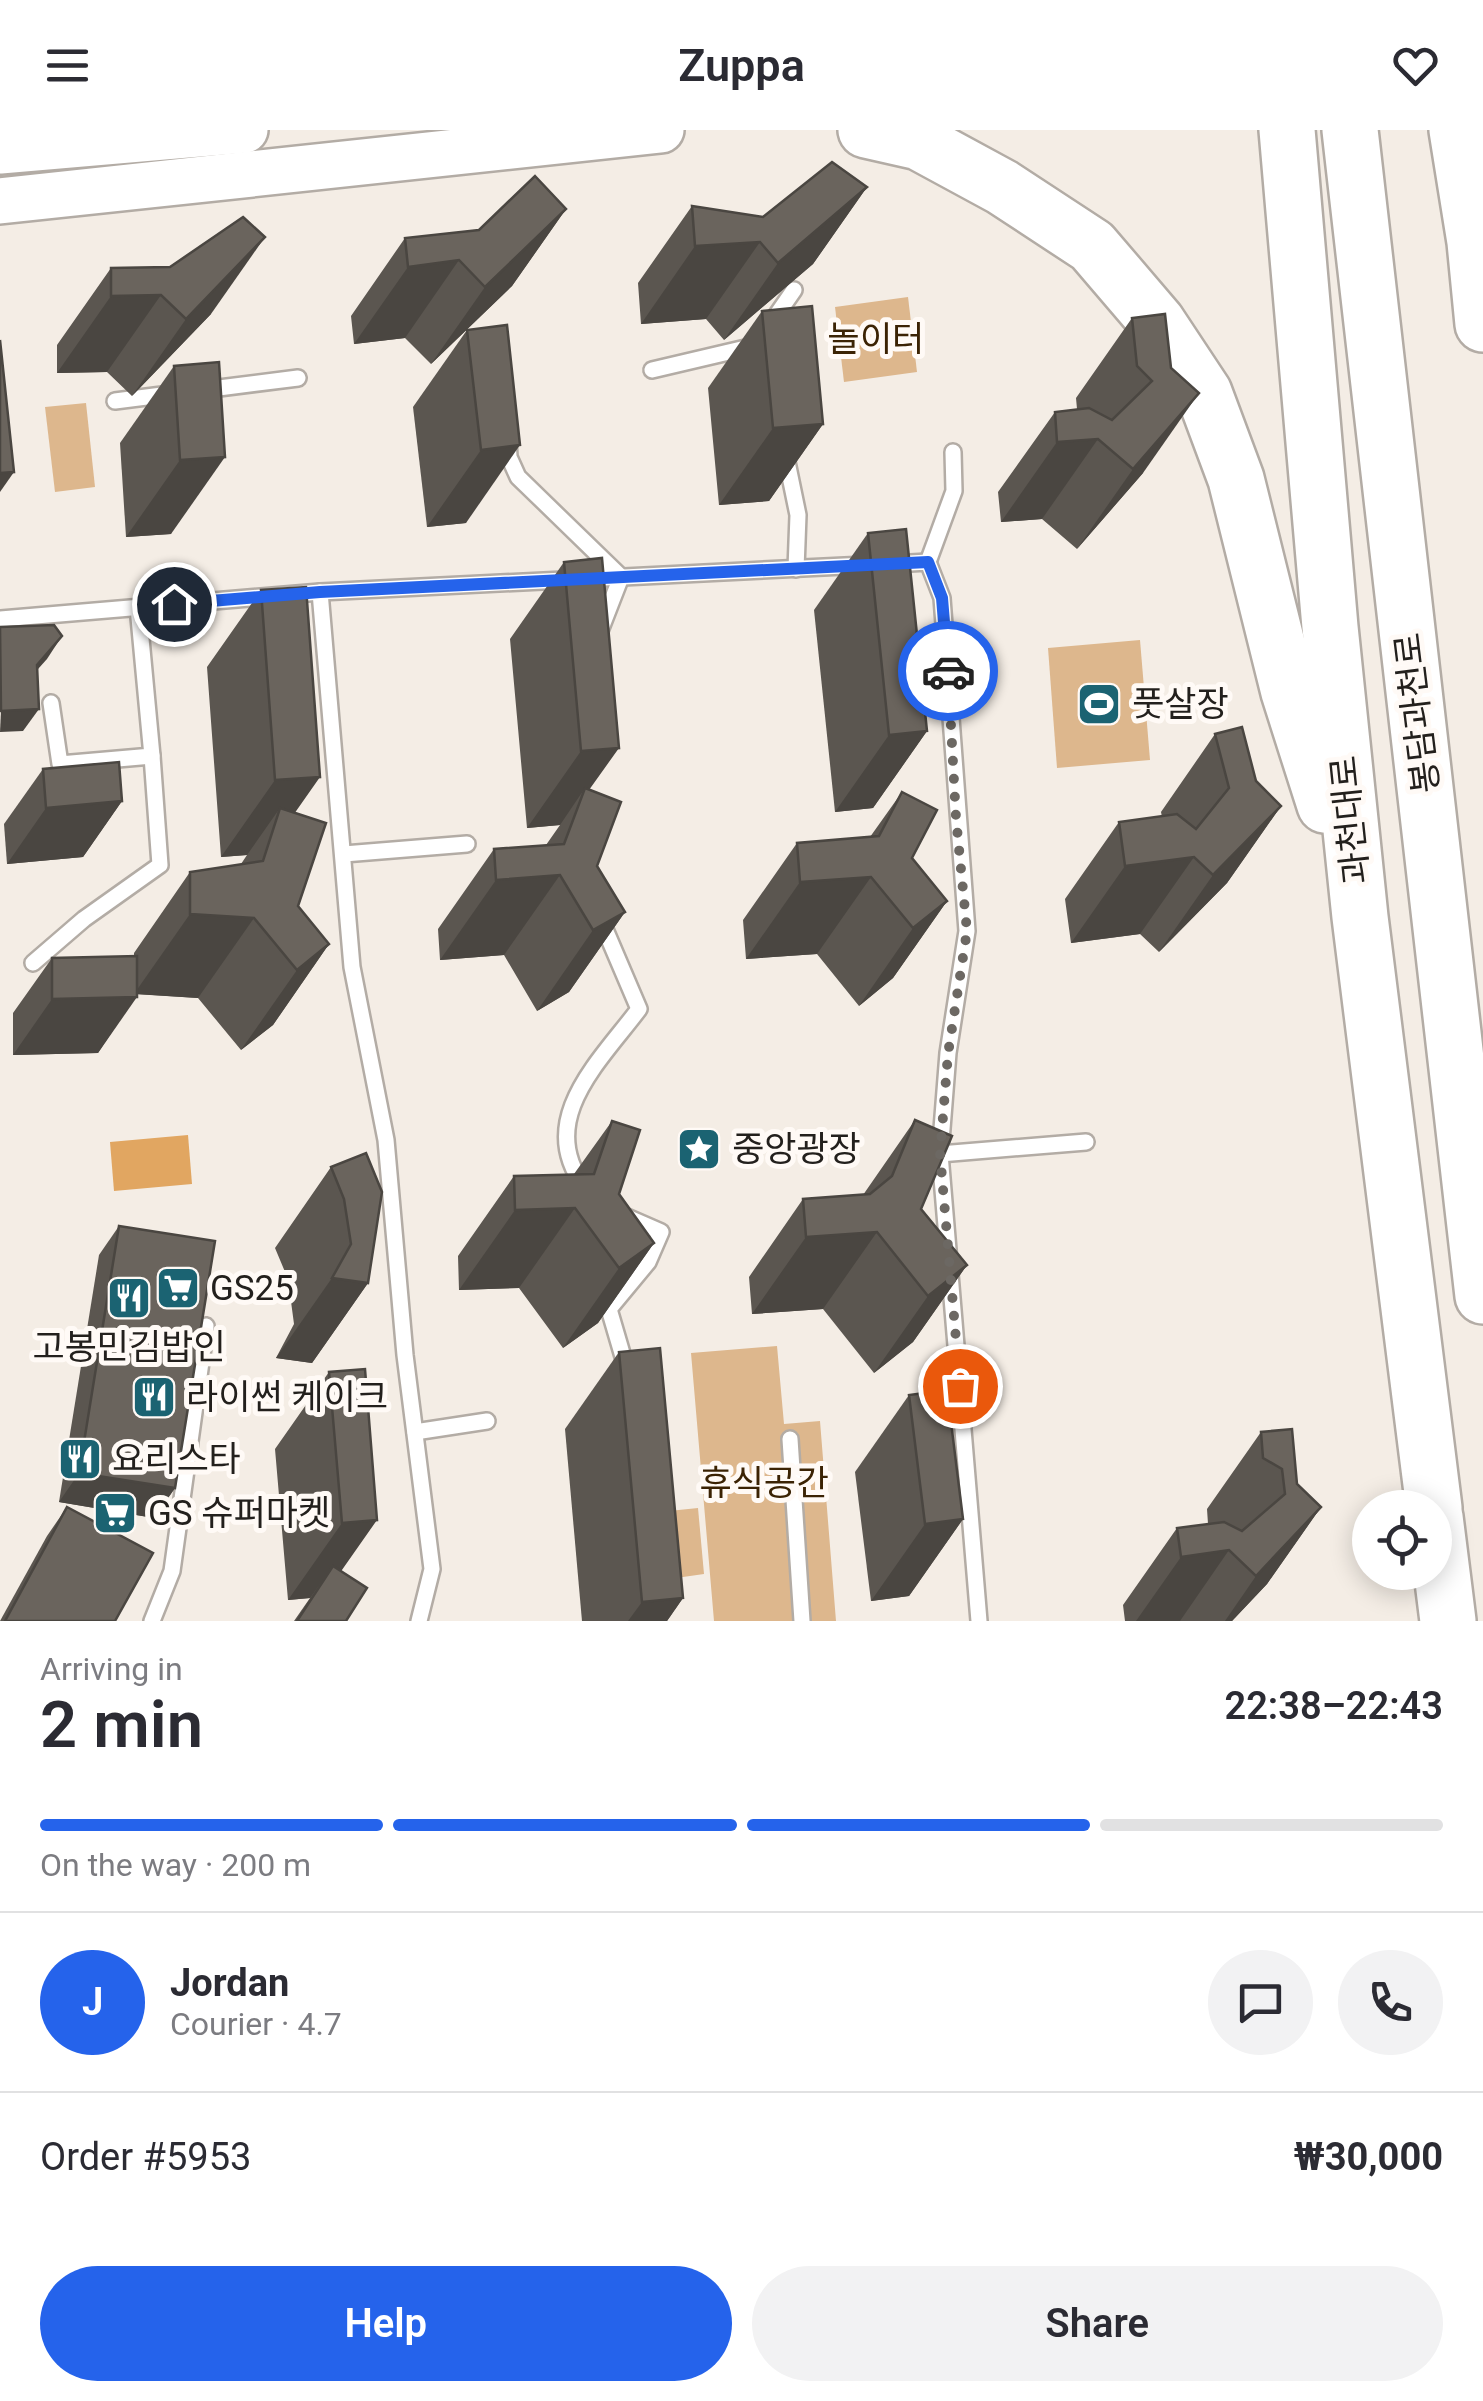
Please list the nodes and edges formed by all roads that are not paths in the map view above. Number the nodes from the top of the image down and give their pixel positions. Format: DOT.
graph roads {
  1 [pos="245,130"];
  2 [pos="661,130"];
  3 [pos="866,130"];
  4 [pos="1287,130"];
  5 [pos="1350,130"];
  6 [pos="1457,130"];
  7 [pos="0,151"];
  8 [pos="0,202"];
  9 [pos="1479,252"];
  10 [pos="794,290"];
  11 [pos="1483,324"];
  12 [pos="652,370"];
  13 [pos="298,378"];
  14 [pos="114,401"];
  15 [pos="506,420"];
  16 [pos="780,427"];
  17 [pos="953,452"];
  18 [pos="928,562"];
  19 [pos="796,569"];
  20 [pos="621,578"];
  21 [pos="320,592"];
  22 [pos="138,608"];
  23 [pos="0,619"];
  24 [pos="597,639"];
  25 [pos="52,703"];
  26 [pos="152,756"];
  27 [pos="467,844"];
  28 [pos="344,854"];
  29 [pos="592,900"];
  30 [pos="1360,917"];
  31 [pos="33,963"];
  32 [pos="1086,1142"];
  33 [pos="940,1154"];
  34 [pos="596,1195"];
  35 [pos="611,1207"];
  36 [pos="1483,1296"];
  37 [pos="206,1326"];
  38 [pos="631,1383"];
  39 [pos="486,1421"];
  40 [pos="415,1432"];
  41 [pos="790,1439"];
  42 [pos="1432,1490"];
  43 [pos="1444,1590"];
  44 [pos="152,1621"];
  45 [pos="420,1621"];
  46 [pos="802,1621"];
  47 [pos="979,1621"];
  48 [pos="1448,1621"];
  1 -- 7 [label="street"];
  2 -- 8 [label="street"];
  3 -- 30 [label="highway"];
  4 -- 30 [label="highway, 과천대로"];
  5 -- 36 [label="highway, 봉담과천로"];
  6 -- 9 [label="highway"];
  9 -- 11 [label="highway"];
  10 -- 12 [label="lane"];
  13 -- 14 [label="lane"];
  15 -- 20 [label="lane"];
  16 -- 19 [label="lane"];
  17 -- 18 [label="lane"];
  18 -- 19 [label="lane"];
  18 -- 33 [label="lane"];
  19 -- 20 [label="lane"];
  20 -- 21 [label="lane"];
  20 -- 24 [label="lane"];
  21 -- 22 [label="lane"];
  21 -- 28 [label="lane"];
  22 -- 23 [label="lane"];
  22 -- 26 [label="lane"];
  25 -- 26 [label="lane"];
  26 -- 31 [label="lane"];
  27 -- 28 [label="lane"];
  28 -- 40 [label="lane"];
  29 -- 34 [label="lane"];
  30 -- 42 [label="highway, 과천대로"];
  32 -- 33 [label="lane"];
  33 -- 47 [label="lane"];
  35 -- 38 [label="lane"];
  37 -- 44 [label="lane"];
  39 -- 40 [label="lane"];
  40 -- 45 [label="lane"];
  41 -- 46 [label="lane"];
  43 -- 48 [label="highway"];
}
